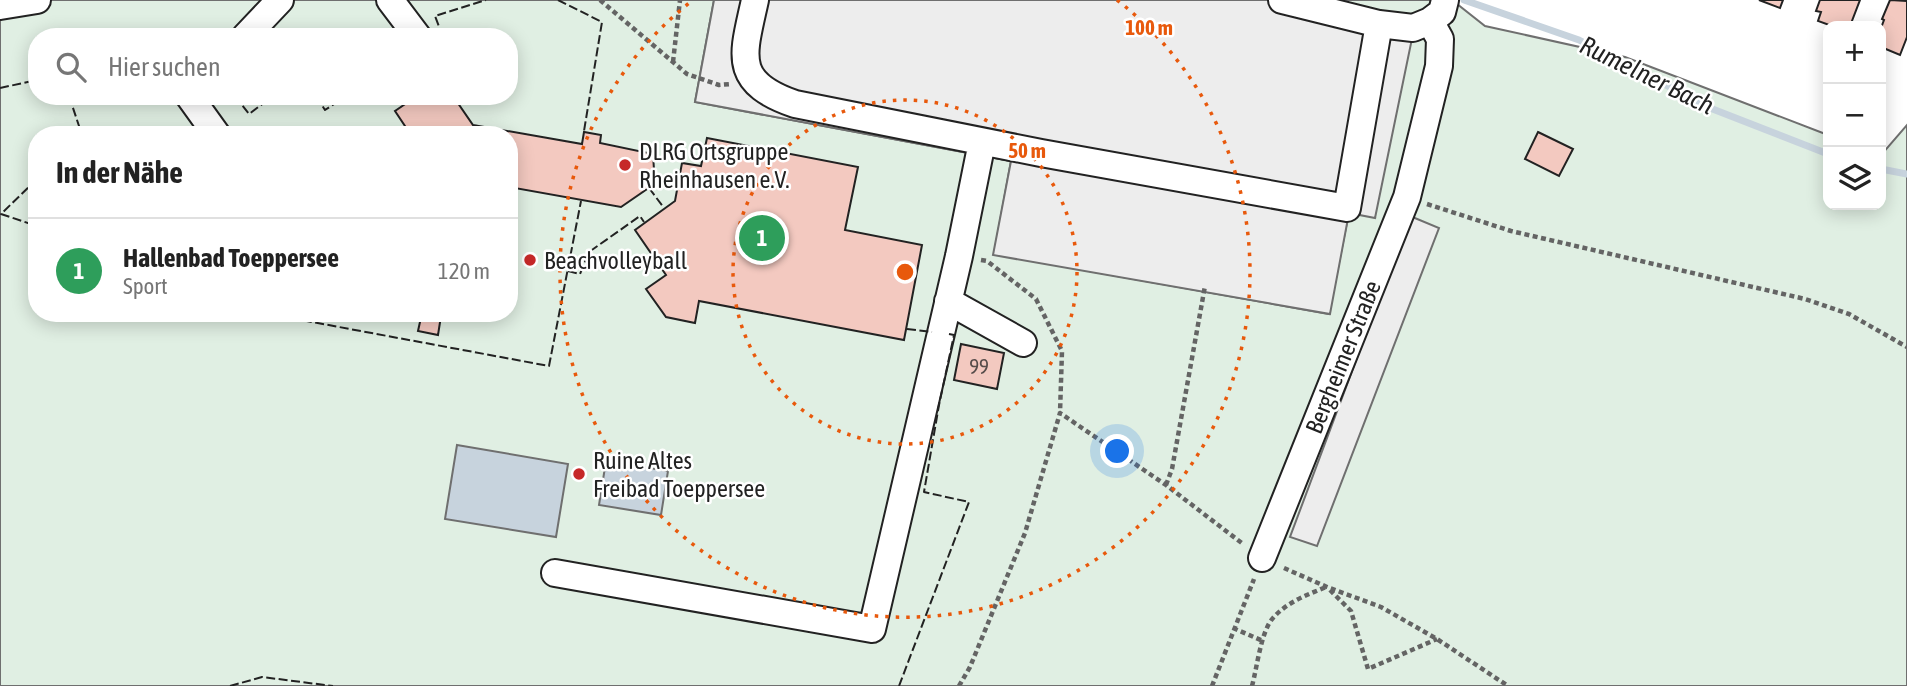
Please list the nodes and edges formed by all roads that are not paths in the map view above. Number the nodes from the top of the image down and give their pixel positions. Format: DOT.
graph roads {
  1 [pos="37,0"];
  2 [pos="280,0"];
  3 [pos="390,0"];
  4 [pos="755,0"];
  5 [pos="1282,0"];
  6 [pos="0,6"];
  7 [pos="1439,11"];
  8 [pos="1379,24"];
  9 [pos="253,28"];
  10 [pos="411,28"];
  11 [pos="196,105"];
  12 [pos="211,126"];
  13 [pos="982,142"];
  14 [pos="948,301"];
  15 [pos="1023,343"];
  16 [pos="1262,558"];
  17 [pos="555,573"];
  1 -- 6 [label="lane"];
  2 -- 9 [label="lane"];
  3 -- 10 [label="lane"];
  4 -- 13 [label="lane"];
  5 -- 8 [label="lane"];
  7 -- 8 [label="lane"];
  7 -- 16 [label="lane, Bergheimer Straße"];
  8 -- 13 [label="lane"];
  11 -- 12 [label="lane"];
  13 -- 14 [label="lane"];
  14 -- 15 [label="lane"];
  14 -- 17 [label="lane"];
}
